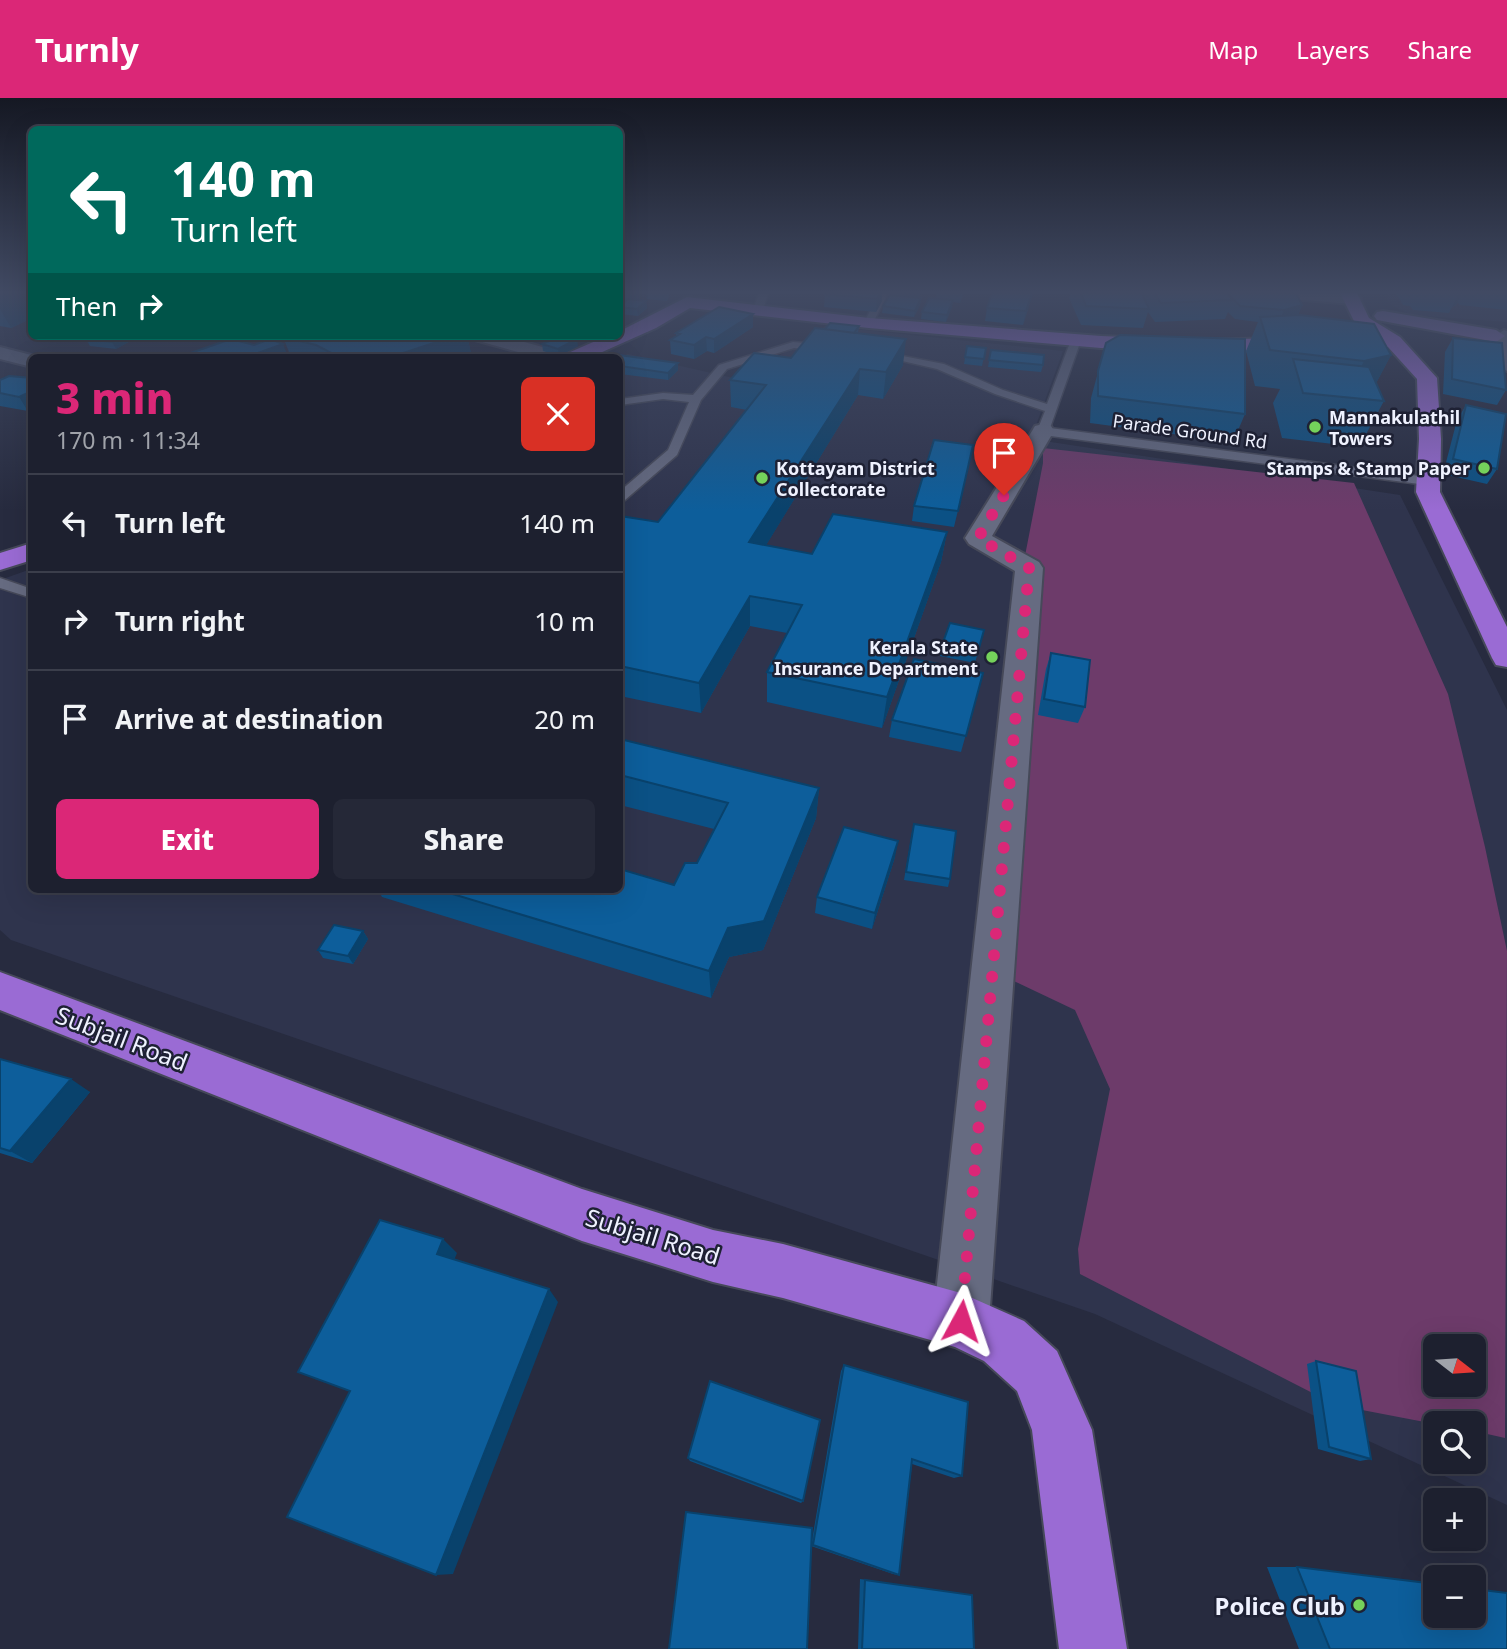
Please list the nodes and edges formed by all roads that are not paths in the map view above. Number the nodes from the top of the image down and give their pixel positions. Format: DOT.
graph roads {
  1 [pos="728,365"];
  2 [pos="937,365"];
  3 [pos="1067,365"];
  4 [pos="1415,365"];
  5 [pos="696,399"];
  6 [pos="623,402"];
  7 [pos="1047,420"];
  8 [pos="1427,481"];
  9 [pos="623,494"];
  10 [pos="28,552"];
  11 [pos="0,562"];
  12 [pos="0,583"];
  13 [pos="28,593"];
  14 [pos="1507,658"];
  15 [pos="0,991"];
  16 [pos="961,1321"];
  17 [pos="1093,1649"];
  1 -- 5 [label="lane"];
  2 -- 7 [label="lane, Parade Ground Rd"];
  3 -- 7 [label="lane"];
  4 -- 8 [label="highway"];
  5 -- 6 [label="lane"];
  5 -- 9 [label="lane"];
  7 -- 8 [label="lane, Parade Ground Rd"];
  7 -- 16 [label="street"];
  8 -- 14 [label="highway"];
  10 -- 11 [label="highway"];
  12 -- 13 [label="lane"];
  15 -- 16 [label="highway, Subjail Road"];
  16 -- 17 [label="highway, Subjail Road"];
}
